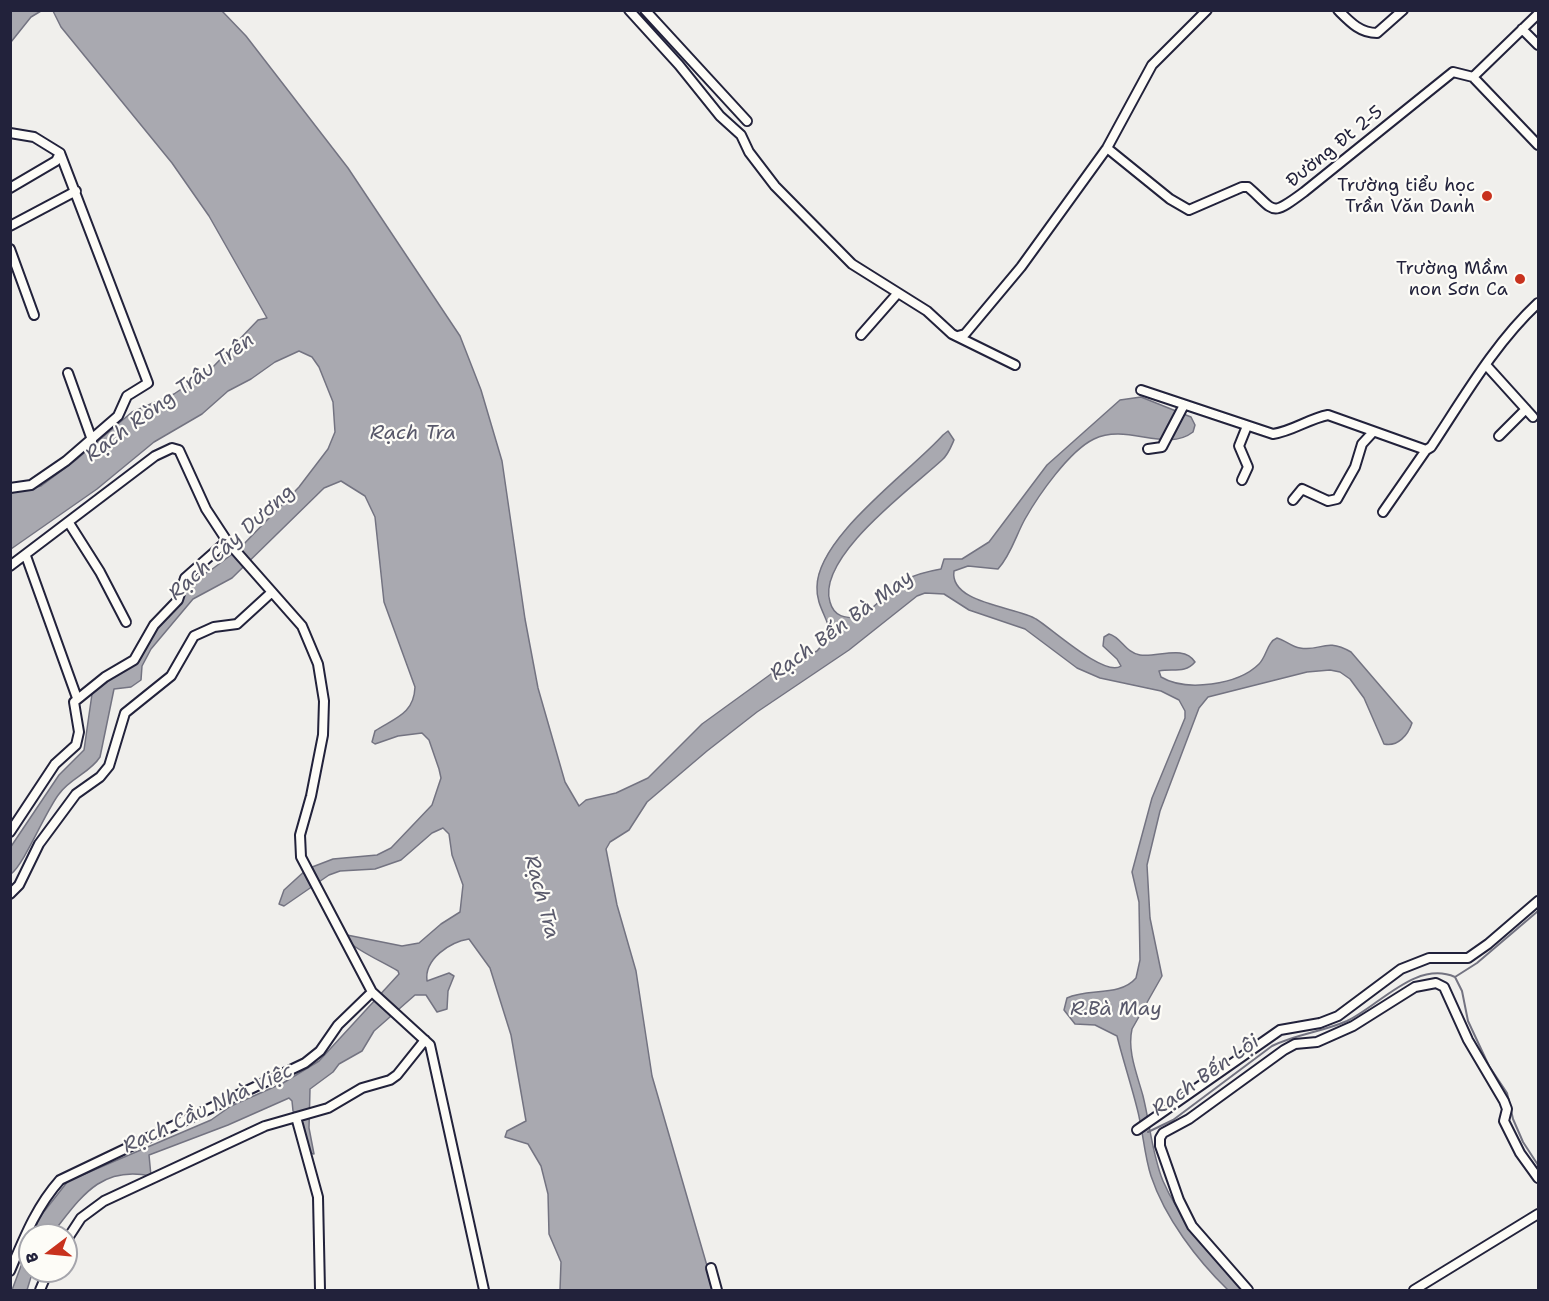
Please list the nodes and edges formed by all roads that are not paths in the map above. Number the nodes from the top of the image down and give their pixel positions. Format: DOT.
graph roads {
  1 [pos="629,10"];
  2 [pos="645,10"];
  3 [pos="1207,10"];
  4 [pos="1338,10"];
  5 [pos="1403,10"];
  6 [pos="1539,14"];
  7 [pos="1522,29"];
  8 [pos="1539,45"];
  9 [pos="1473,76"];
  10 [pos="747,121"];
  11 [pos="10,133"];
  12 [pos="1539,145"];
  13 [pos="1107,148"];
  14 [pos="60,153"];
  15 [pos="10,188"];
  16 [pos="76,191"];
  17 [pos="10,226"];
  18 [pos="10,249"];
  19 [pos="897,294"];
  20 [pos="1539,303"];
  21 [pos="34,315"];
  22 [pos="861,335"];
  23 [pos="958,336"];
  24 [pos="1015,365"];
  25 [pos="1486,366"];
  26 [pos="68,373"];
  27 [pos="1141,390"];
  28 [pos="1182,408"];
  29 [pos="1526,409"];
  30 [pos="1533,417"];
  31 [pos="1247,426"];
  32 [pos="1372,432"];
  33 [pos="1499,436"];
  34 [pos="92,440"];
  35 [pos="1148,449"];
  36 [pos="1426,450"];
  37 [pos="1242,480"];
  38 [pos="10,488"];
  39 [pos="1293,500"];
  40 [pos="1383,512"];
  41 [pos="69,523"];
  42 [pos="229,542"];
  43 [pos="26,556"];
  44 [pos="10,566"];
  45 [pos="272,591"];
  46 [pos="126,622"];
  47 [pos="77,698"];
  48 [pos="10,832"];
  49 [pos="10,894"];
  50 [pos="1539,901"];
  51 [pos="373,993"];
  52 [pos="425,1040"];
  53 [pos="297,1117"];
  54 [pos="1138,1128"];
  55 [pos="1539,1178"];
  56 [pos="1539,1214"];
  57 [pos="78,1223"];
  58 [pos="711,1268"];
  59 [pos="10,1271"];
  60 [pos="320,1290"];
  61 [pos="484,1290"];
  62 [pos="717,1290"];
  63 [pos="1248,1290"];
  64 [pos="1414,1290"];
  1 -- 19 [label="street"];
  2 -- 10 [label="street"];
  3 -- 13 [label="street"];
  4 -- 5 [label="street"];
  6 -- 7 [label="street"];
  7 -- 8 [label="street"];
  7 -- 9 [label="street"];
  9 -- 12 [label="street"];
  9 -- 13 [label="street, Đường Đt 2-5"];
  11 -- 14 [label="street"];
  13 -- 23 [label="street"];
  14 -- 15 [label="street"];
  14 -- 16 [label="street"];
  16 -- 17 [label="street"];
  16 -- 34 [label="street"];
  18 -- 21 [label="street"];
  19 -- 22 [label="street"];
  19 -- 23 [label="street"];
  20 -- 25 [label="street"];
  23 -- 24 [label="street"];
  25 -- 29 [label="street"];
  25 -- 36 [label="street"];
  26 -- 34 [label="street"];
  27 -- 28 [label="street"];
  28 -- 31 [label="street"];
  28 -- 35 [label="street"];
  29 -- 30 [label="street"];
  29 -- 33 [label="street"];
  31 -- 32 [label="street"];
  31 -- 37 [label="street"];
  32 -- 36 [label="street"];
  32 -- 39 [label="street"];
  34 -- 38 [label="street"];
  36 -- 40 [label="street"];
  41 -- 42 [label="street"];
  41 -- 43 [label="street"];
  41 -- 46 [label="street"];
  42 -- 45 [label="street"];
  42 -- 47 [label="street"];
  43 -- 44 [label="street"];
  43 -- 47 [label="street"];
  45 -- 49 [label="street"];
  45 -- 51 [label="street"];
  47 -- 48 [label="street"];
  50 -- 54 [label="street"];
  51 -- 52 [label="street"];
  51 -- 59 [label="street"];
  52 -- 53 [label="street"];
  52 -- 61 [label="street"];
  53 -- 57 [label="street"];
  53 -- 60 [label="street"];
  55 -- 63 [label="street"];
  56 -- 64 [label="street"];
  58 -- 62 [label="street"];
}
